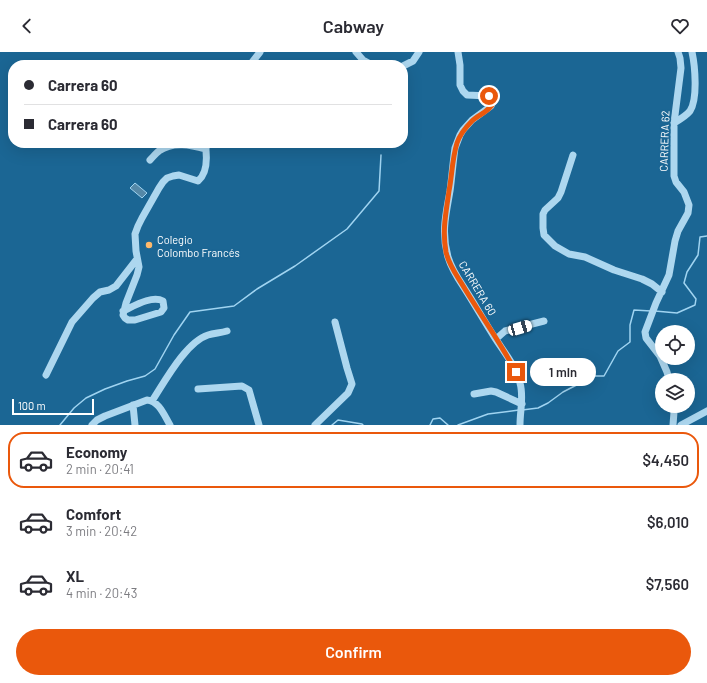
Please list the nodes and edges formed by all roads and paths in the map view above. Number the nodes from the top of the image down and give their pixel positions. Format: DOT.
graph roads {
  1 [pos="260,52"];
  2 [pos="356,52"];
  3 [pos="419,52"];
  4 [pos="458,52"];
  5 [pos="678,52"];
  6 [pos="692,52"];
  7 [pos="254,60"];
  8 [pos="363,60"];
  9 [pos="408,64"];
  10 [pos="674,123"];
  11 [pos="166,148"];
  12 [pos="205,148"];
  13 [pos="573,155"];
  14 [pos="150,160"];
  15 [pos="138,259"];
  16 [pos="662,292"];
  17 [pos="124,311"];
  18 [pos="544,321"];
  19 [pos="335,322"];
  20 [pos="227,332"];
  21 [pos="496,339"];
  22 [pos="667,373"];
  23 [pos="46,375"];
  24 [pos="198,389"];
  25 [pos="474,394"];
  26 [pos="152,401"];
  27 [pos="133,405"];
  28 [pos="521,408"];
  29 [pos="707,411"];
  30 [pos="674,413"];
  31 [pos="92,425"];
  32 [pos="135,425"];
  33 [pos="170,425"];
  34 [pos="259,425"];
  35 [pos="315,425"];
  36 [pos="520,425"];
  37 [pos="673,425"];
  38 [pos="681,425"];
  1 -- 7 [label="street"];
  2 -- 8 [label="street"];
  3 -- 9 [label="street"];
  4 -- 21 [label="street, CARRERA 60"];
  5 -- 10 [label="street, CARRERA 62"];
  6 -- 10 [label="street"];
  10 -- 16 [label="street, CARRERA 62"];
  11 -- 14 [label="street"];
  12 -- 15 [label="street"];
  13 -- 16 [label="street"];
  15 -- 17 [label="street"];
  15 -- 23 [label="street"];
  16 -- 22 [label="street, CARRERA 62"];
  17 -- 17 [label="street"];
  18 -- 21 [label="street"];
  19 -- 35 [label="street"];
  20 -- 26 [label="street"];
  21 -- 28 [label="street, CARRERA 60"];
  24 -- 34 [label="street"];
  25 -- 28 [label="street"];
  26 -- 27 [label="street"];
  26 -- 33 [label="street"];
  27 -- 31 [label="street"];
  27 -- 32 [label="street"];
  28 -- 36 [label="street, CARRERA 60"];
  29 -- 38 [label="street"];
  30 -- 37 [label="street"];
}
